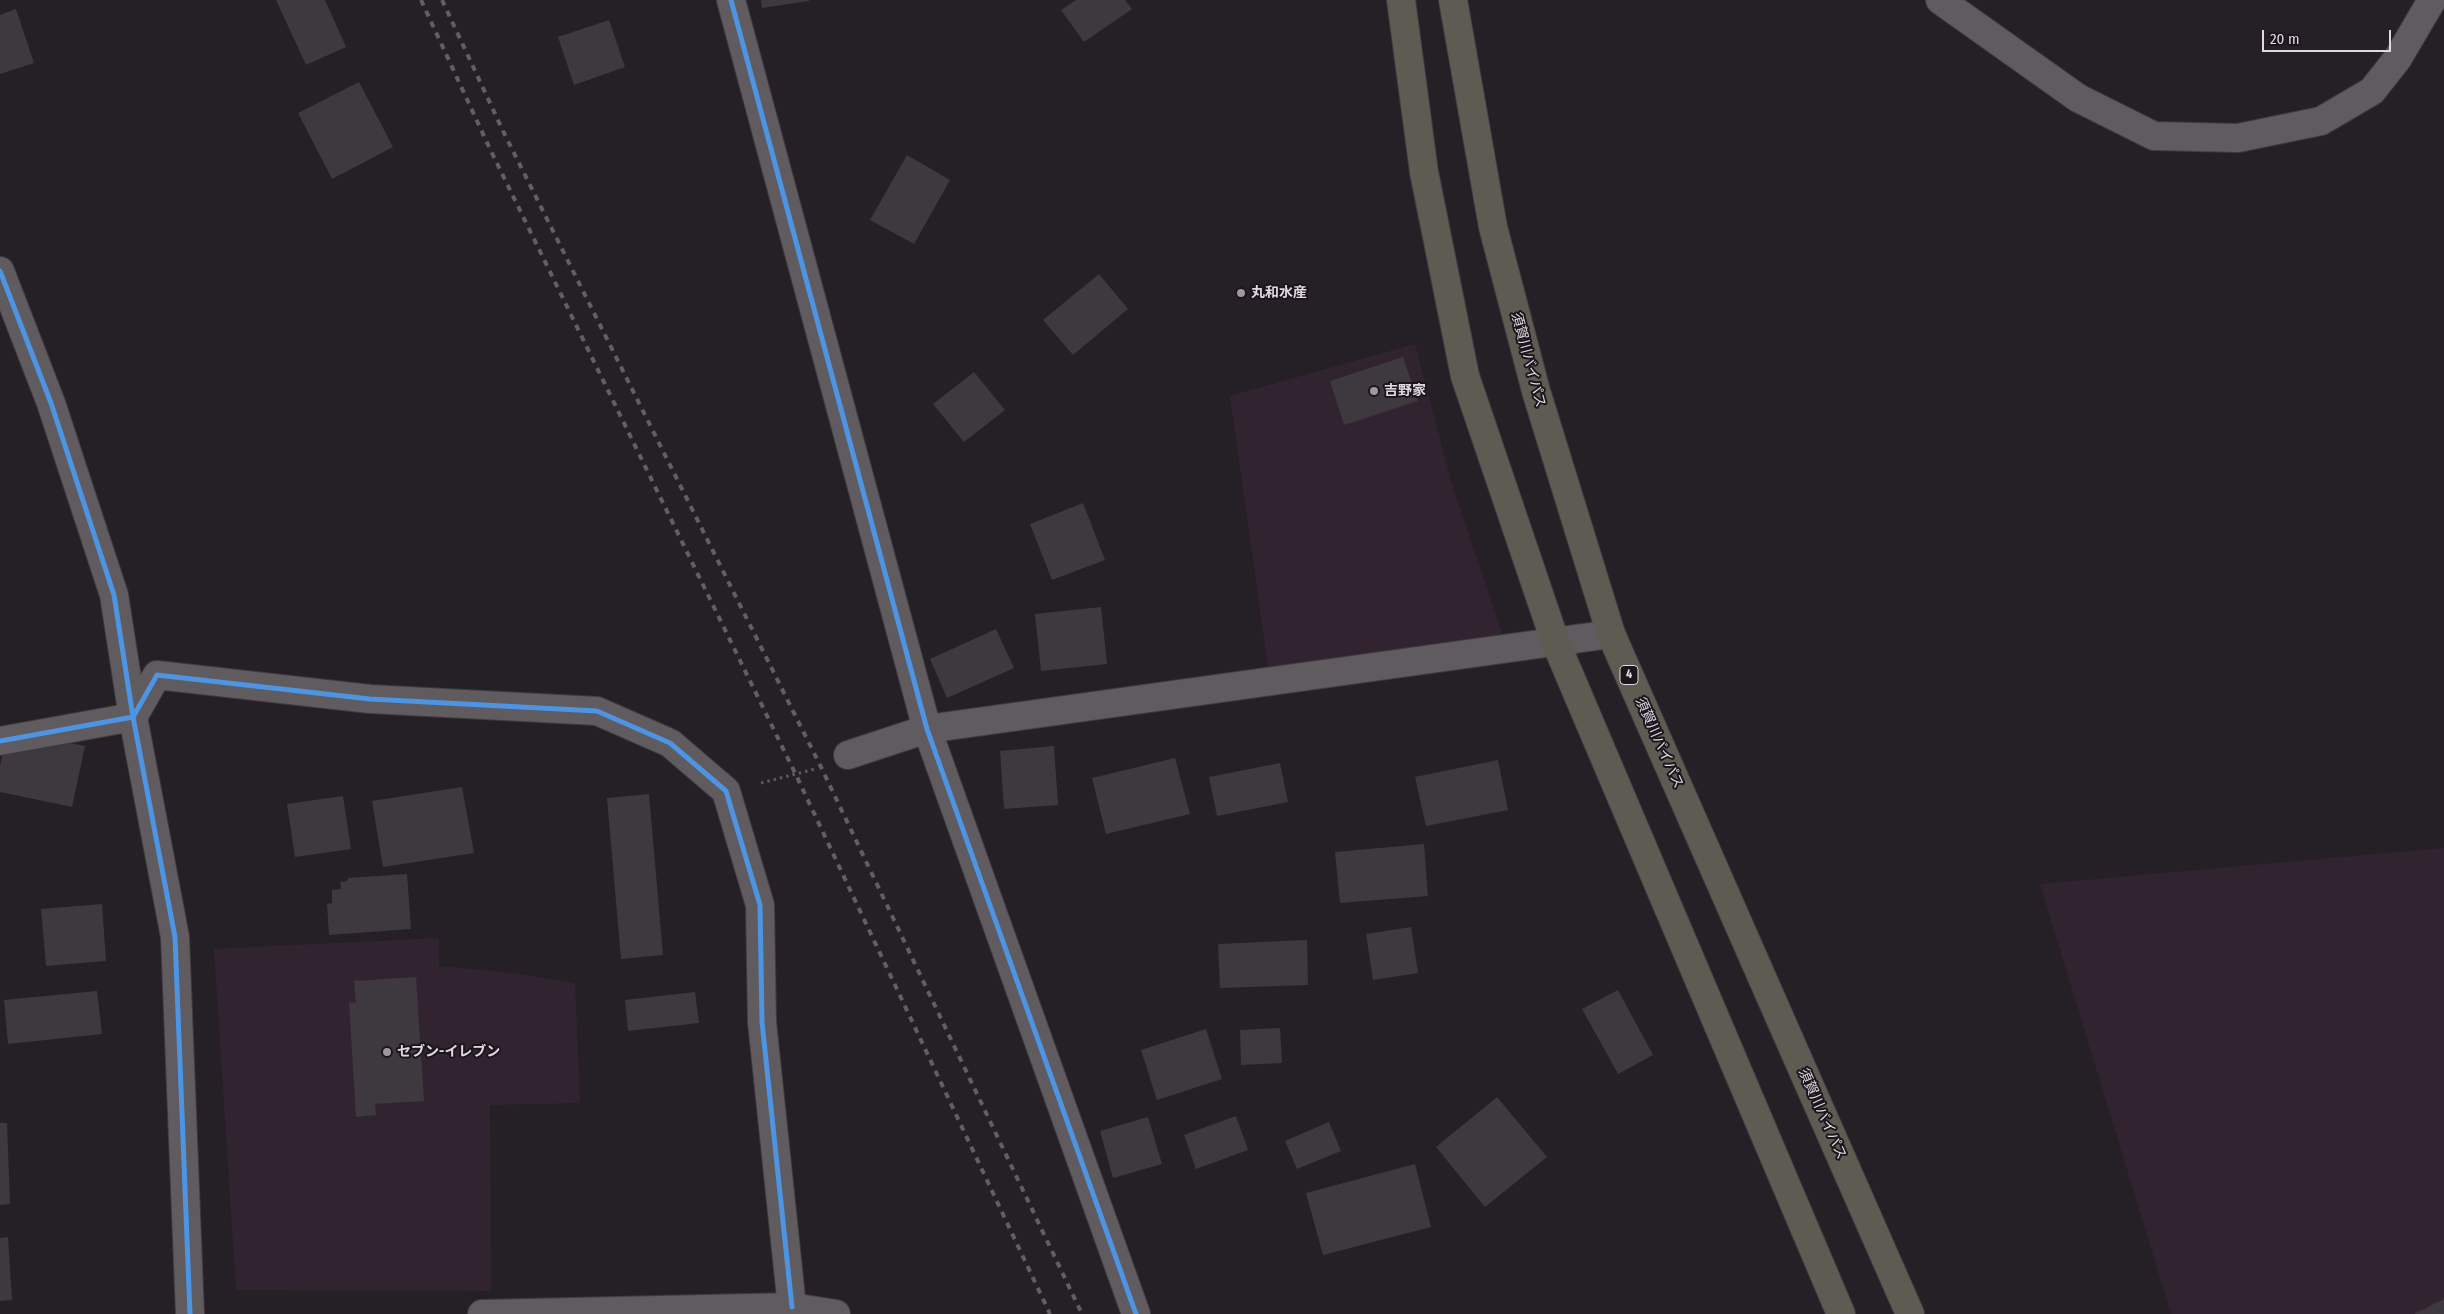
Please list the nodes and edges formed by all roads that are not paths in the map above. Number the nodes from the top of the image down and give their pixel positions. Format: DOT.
graph roads {
  1 [pos="730,0"];
  2 [pos="1401,0"];
  3 [pos="1453,0"];
  4 [pos="1940,0"];
  5 [pos="2432,0"];
  6 [pos="0,271"];
  7 [pos="1611,634"];
  8 [pos="1555,641"];
  9 [pos="133,717"];
  10 [pos="927,729"];
  11 [pos="0,742"];
  12 [pos="848,756"];
  13 [pos="792,1306"];
  14 [pos="190,1314"];
  15 [pos="482,1314"];
  16 [pos="836,1314"];
  17 [pos="1136,1314"];
  18 [pos="1841,1314"];
  19 [pos="1910,1314"];
  1 -- 10 [label="street"];
  2 -- 8 [label="highway"];
  3 -- 7 [label="highway, 須賀川バイパス / 4"];
  4 -- 5 [label="street"];
  6 -- 9 [label="street"];
  7 -- 8 [label="street"];
  7 -- 19 [label="highway, 須賀川バイパス / 4"];
  8 -- 10 [label="street"];
  8 -- 18 [label="highway"];
  9 -- 11 [label="street"];
  9 -- 13 [label="street"];
  9 -- 14 [label="street"];
  10 -- 12 [label="street"];
  10 -- 17 [label="street"];
  13 -- 15 [label="street"];
  13 -- 16 [label="street"];
}
